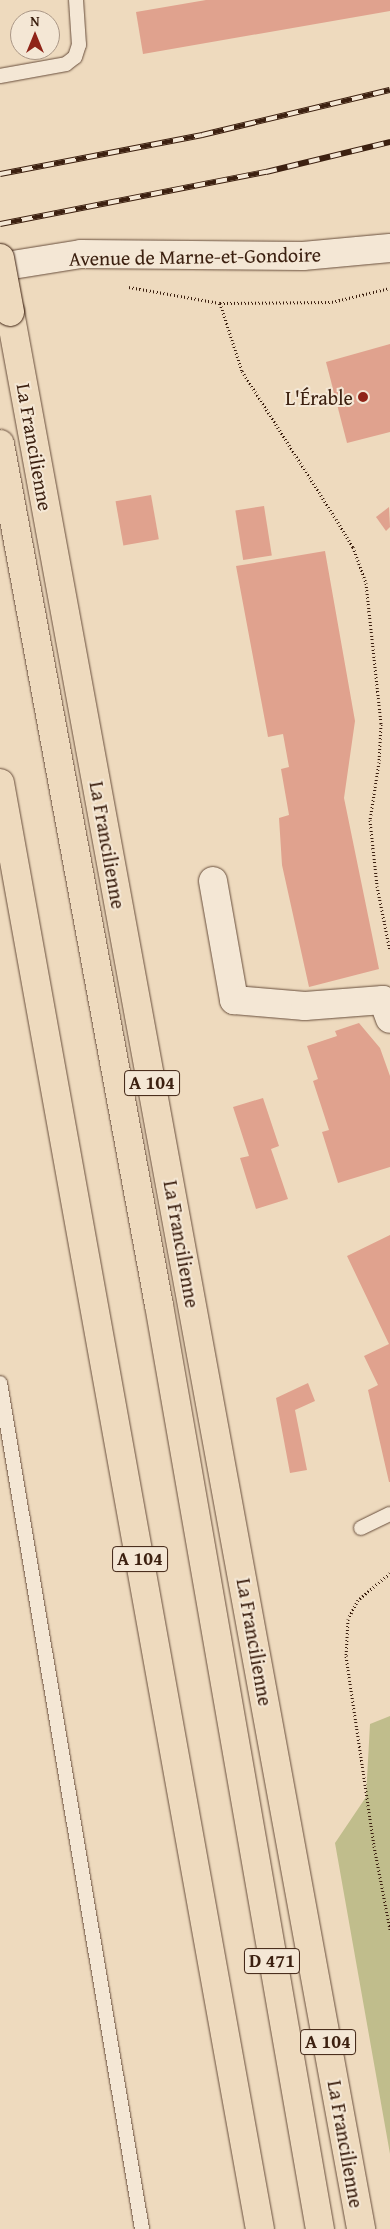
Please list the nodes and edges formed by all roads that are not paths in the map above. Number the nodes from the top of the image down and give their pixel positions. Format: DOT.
graph roads {
  1 [pos="76,0"];
  2 [pos="0,76"];
  3 [pos="390,248"];
  4 [pos="0,258"];
  5 [pos="0,268"];
  6 [pos="0,444"];
  7 [pos="0,783"];
  8 [pos="213,881"];
  9 [pos="390,1019"];
  10 [pos="0,1383"];
  11 [pos="390,1514"];
  12 [pos="360,1528"];
  13 [pos="142,2229"];
  14 [pos="260,2229"];
  15 [pos="320,2229"];
  16 [pos="361,2229"];
  1 -- 2 [label="lane"];
  3 -- 5 [label="street, Avenue de Marne-et-Gondoire"];
  4 -- 16 [label="main road, La Francilienne / A 104, bridge"];
  6 -- 15 [label="main road, D 471"];
  7 -- 14 [label="main road, A 104"];
  8 -- 9 [label="street"];
  10 -- 13 [label="lane"];
  11 -- 12 [label="lane"];
}
